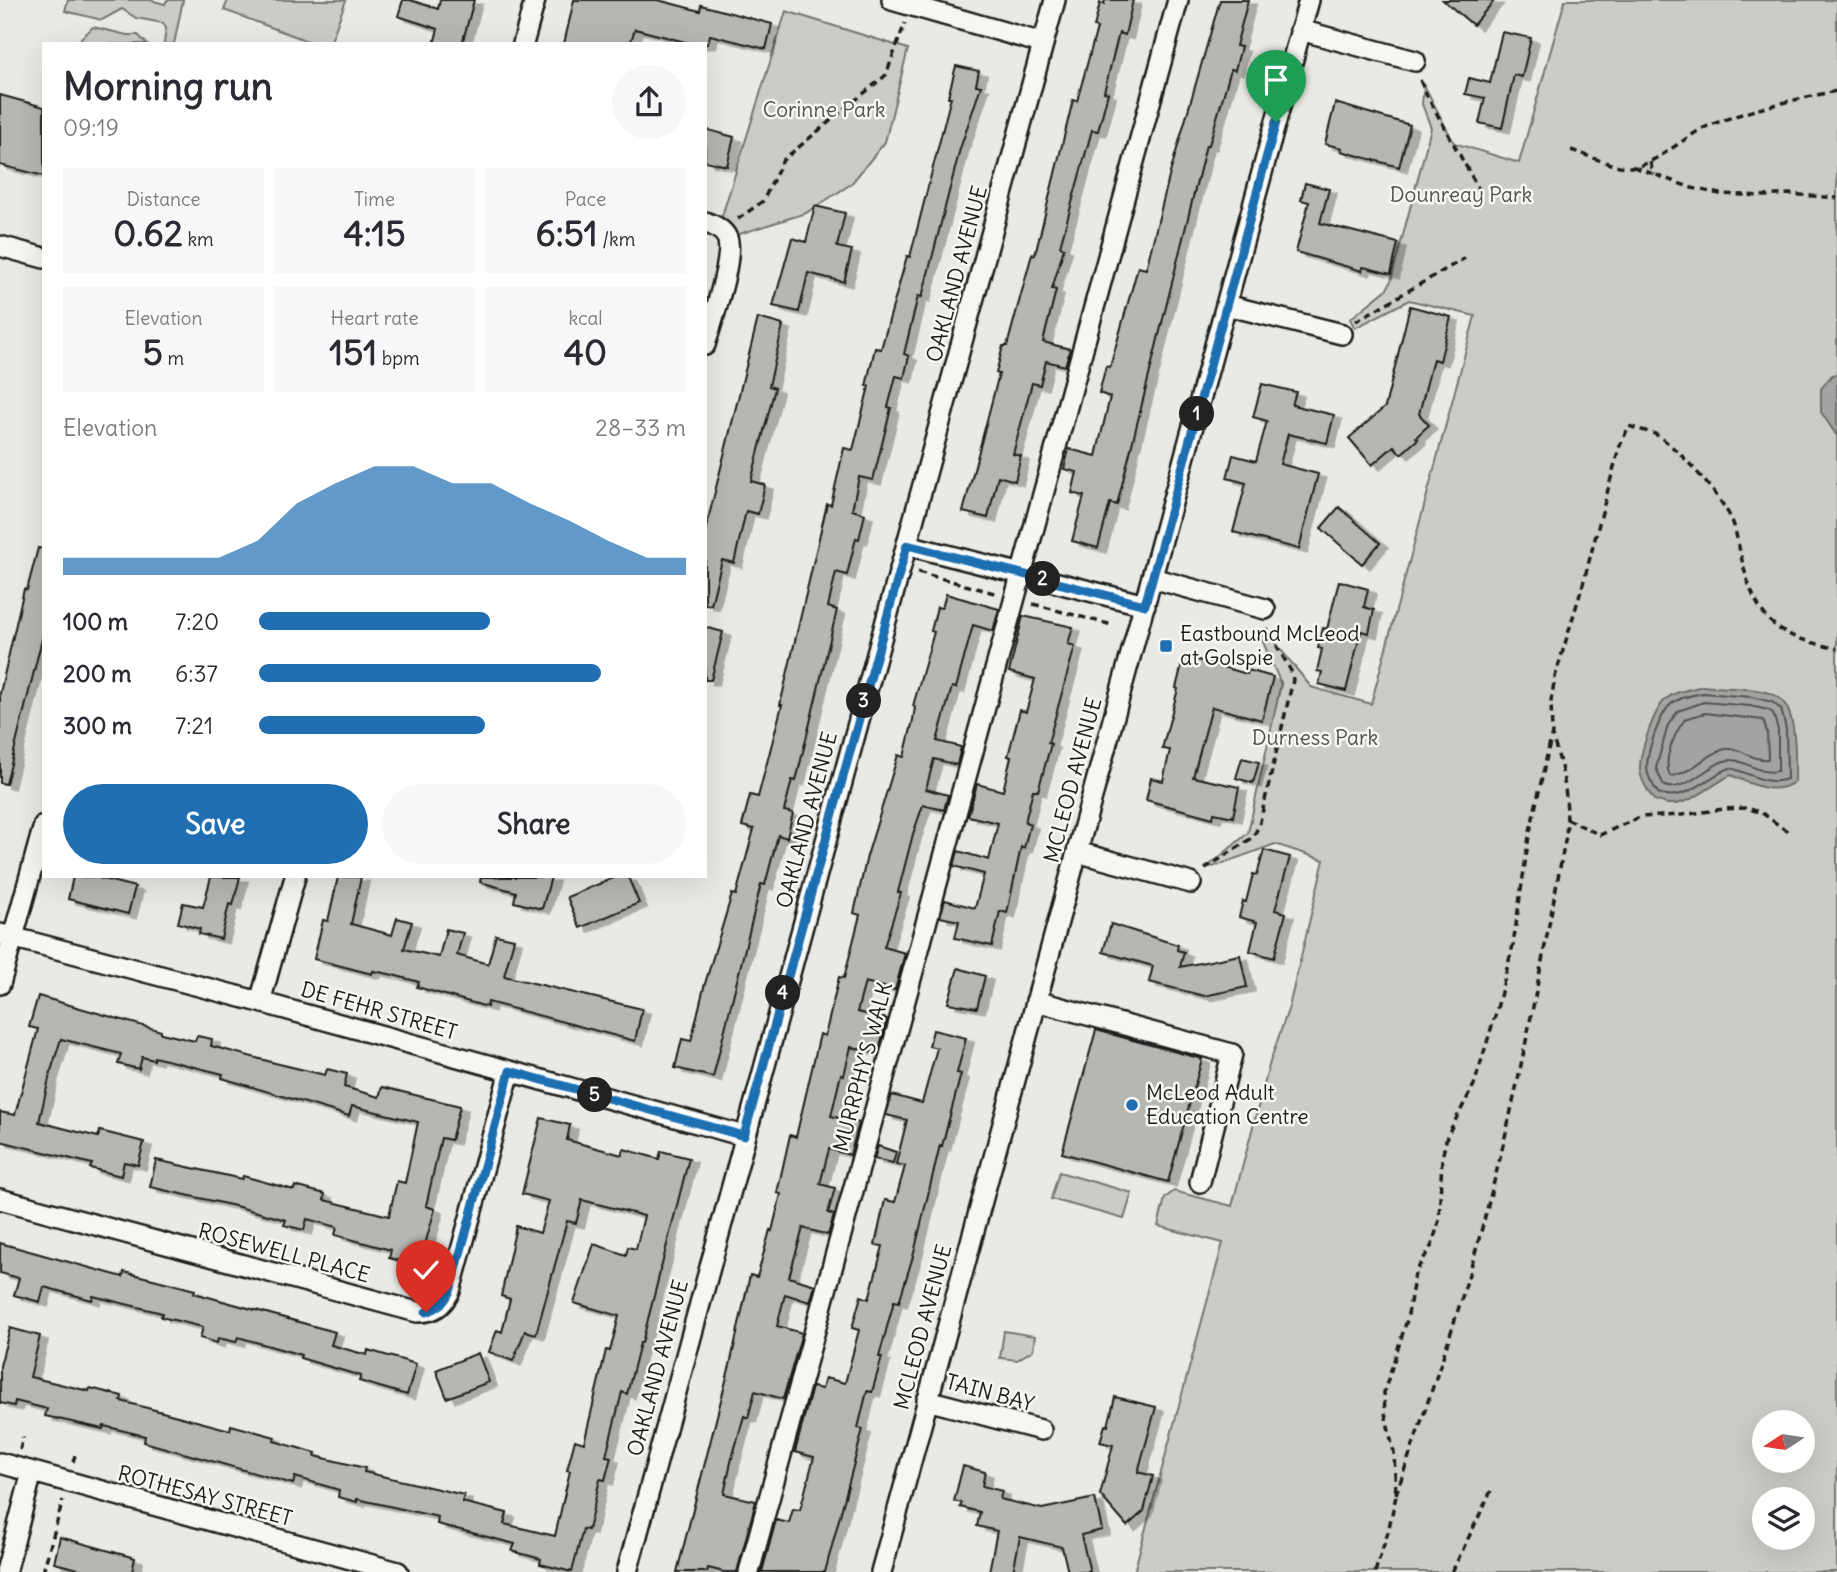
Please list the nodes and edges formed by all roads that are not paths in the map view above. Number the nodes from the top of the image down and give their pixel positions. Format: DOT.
graph roads {
  1 [pos="535,0"];
  2 [pos="892,0"];
  3 [pos="1055,0"];
  4 [pos="1178,0"];
  5 [pos="1309,0"];
  6 [pos="1300,30"];
  7 [pos="524,42"];
  8 [pos="1042,43"];
  9 [pos="1415,61"];
  10 [pos="714,226"];
  11 [pos="0,246"];
  12 [pos="42,257"];
  13 [pos="1226,305"];
  14 [pos="1342,334"];
  15 [pos="707,337"];
  16 [pos="907,545"];
  17 [pos="1022,573"];
  18 [pos="1152,578"];
  19 [pos="1145,605"];
  20 [pos="1265,609"];
  21 [pos="42,831"];
  22 [pos="1077,852"];
  23 [pos="295,878"];
  24 [pos="1191,883"];
  25 [pos="6,936"];
  26 [pos="0,984"];
  27 [pos="1036,1001"];
  28 [pos="260,1002"];
  29 [pos="510,1071"];
  30 [pos="744,1136"];
  31 [pos="1200,1182"];
  32 [pos="0,1199"];
  33 [pos="927,1400"];
  34 [pos="1041,1430"];
  35 [pos="0,1463"];
  36 [pos="32,1472"];
  37 [pos="327,1563"];
  38 [pos="6,1572"];
  39 [pos="398,1572"];
  40 [pos="626,1572"];
  41 [pos="749,1572"];
  42 [pos="881,1572"];
  1 -- 7 [label="street"];
  2 -- 8 [label="street"];
  3 -- 8 [label="street, OAKLAND AVENUE"];
  4 -- 17 [label="street, MURRPHY'S WALK"];
  5 -- 6 [label="street, MCLEOD AVENUE"];
  6 -- 9 [label="street"];
  6 -- 13 [label="street, MCLEOD AVENUE"];
  8 -- 16 [label="street, OAKLAND AVENUE"];
  10 -- 15 [label="street"];
  11 -- 12 [label="street"];
  13 -- 14 [label="street"];
  13 -- 18 [label="street, MCLEOD AVENUE"];
  16 -- 17 [label="street"];
  16 -- 30 [label="street, OAKLAND AVENUE"];
  17 -- 19 [label="street"];
  17 -- 41 [label="street, MURRPHY'S WALK"];
  18 -- 19 [label="street, MCLEOD AVENUE"];
  18 -- 20 [label="street"];
  19 -- 22 [label="street, MCLEOD AVENUE"];
  21 -- 25 [label="street"];
  22 -- 24 [label="street"];
  22 -- 27 [label="street, MCLEOD AVENUE"];
  23 -- 28 [label="street"];
  25 -- 26 [label="street"];
  25 -- 28 [label="street, DE FEHR STREET"];
  27 -- 31 [label="street"];
  27 -- 33 [label="street, MCLEOD AVENUE"];
  28 -- 29 [label="street, DE FEHR STREET"];
  29 -- 30 [label="street, DE FEHR STREET"];
  29 -- 32 [label="street, ROSEWELL PLACE"];
  30 -- 40 [label="street, OAKLAND AVENUE"];
  33 -- 34 [label="street, TAIN BAY"];
  33 -- 42 [label="street, MCLEOD AVENUE"];
  35 -- 36 [label="street, ROTHESAY STREET"];
  36 -- 37 [label="street, ROTHESAY STREET"];
  36 -- 38 [label="street"];
  37 -- 39 [label="street, ROTHESAY STREET"];
}
